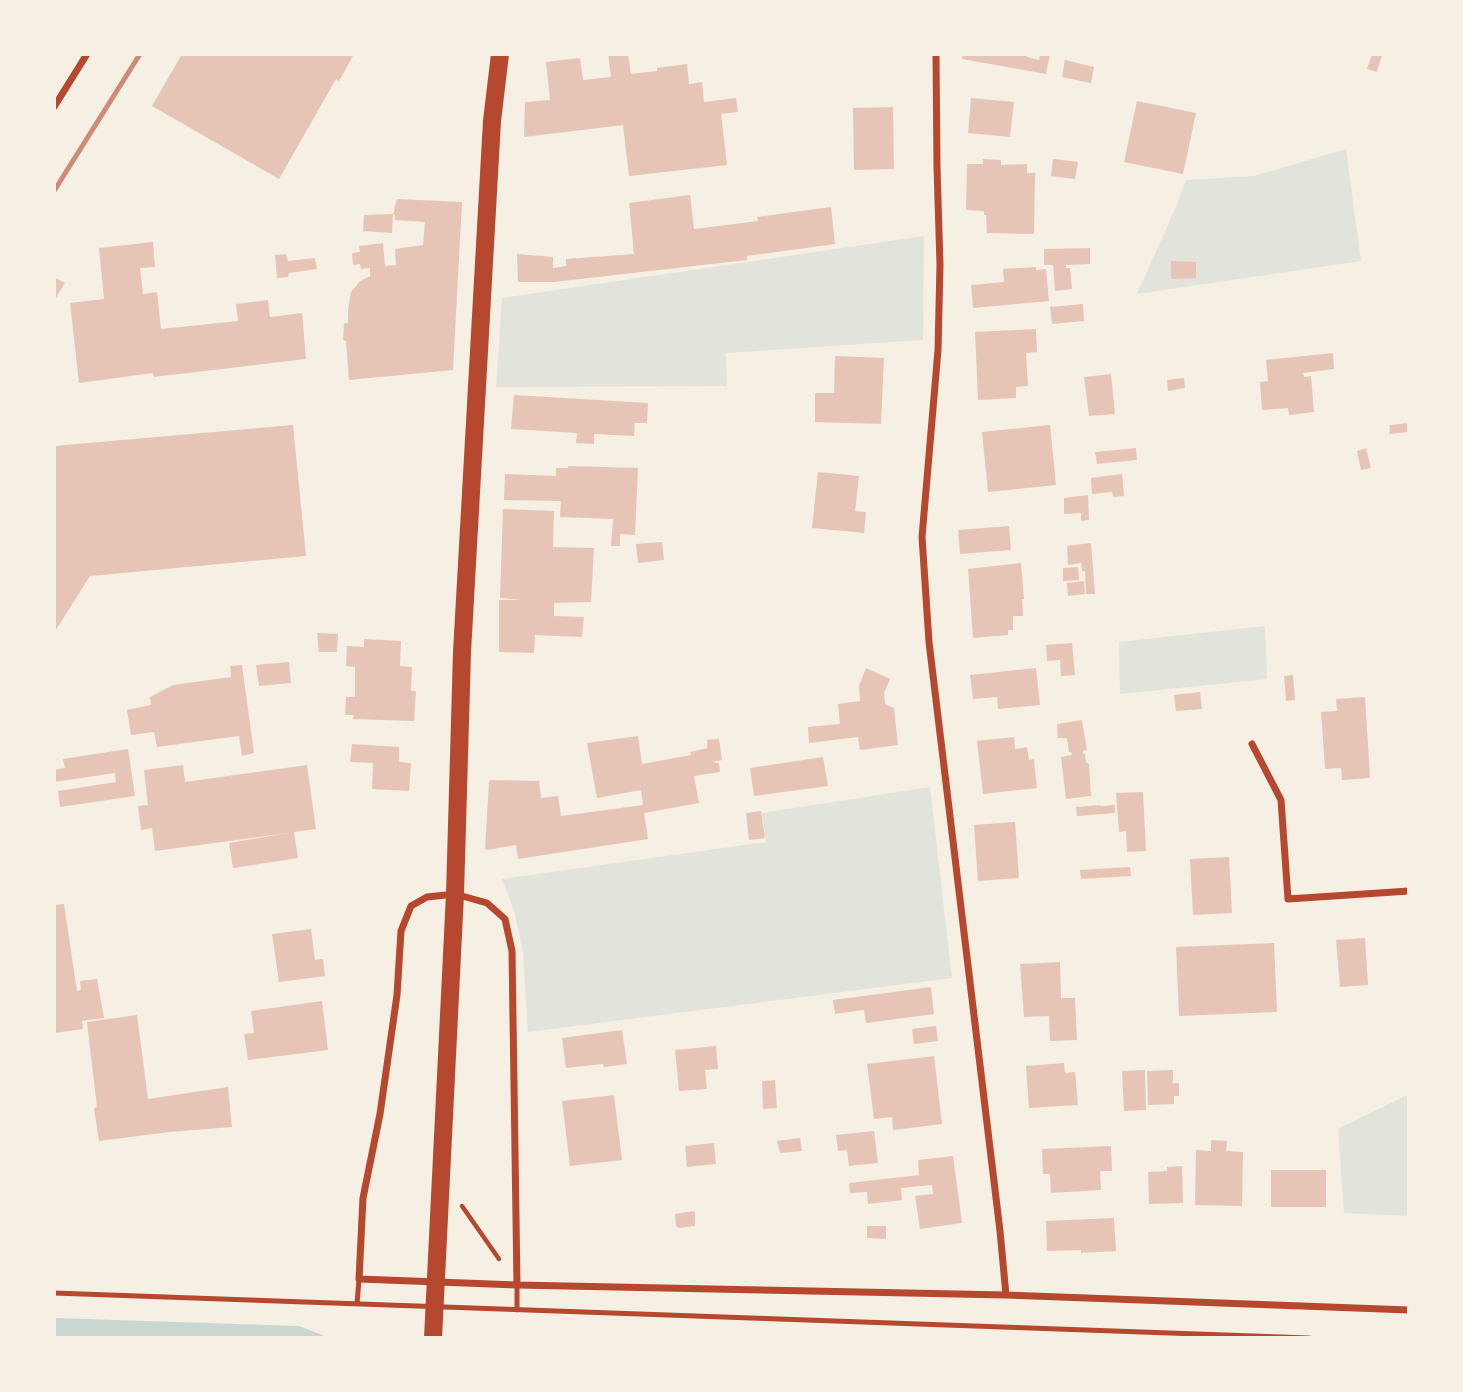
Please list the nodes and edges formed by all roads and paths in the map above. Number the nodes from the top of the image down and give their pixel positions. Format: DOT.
graph roads {
  1 [pos="87,54"];
  2 [pos="500,54"];
  3 [pos="936,54"];
  4 [pos="54,107"];
  5 [pos="1252,744"];
  6 [pos="1409,891"];
  7 [pos="455,894"];
  8 [pos="441,1177"];
  9 [pos="359,1279"];
  10 [pos="517,1285"];
  11 [pos="54,1293"];
  12 [pos="1006,1295"];
  13 [pos="357,1304"];
  14 [pos="517,1310"];
  15 [pos="1409,1310"];
  16 [pos="433,1338"];
  17 [pos="1309,1338"];
  1 -- 4 [label="street"];
  2 -- 7 [label="main road"];
  3 -- 12 [label="street"];
  5 -- 6 [label="street"];
  7 -- 8 [label="main road"];
  7 -- 9 [label="street"];
  7 -- 10 [label="street"];
  8 -- 10 [label="path"];
  8 -- 16 [label="main road"];
  9 -- 10 [label="street"];
  9 -- 13 [label="lane"];
  10 -- 12 [label="street"];
  10 -- 14 [label="lane"];
  11 -- 13 [label="lane"];
  12 -- 15 [label="street"];
  13 -- 14 [label="lane"];
  14 -- 17 [label="lane"];
}
